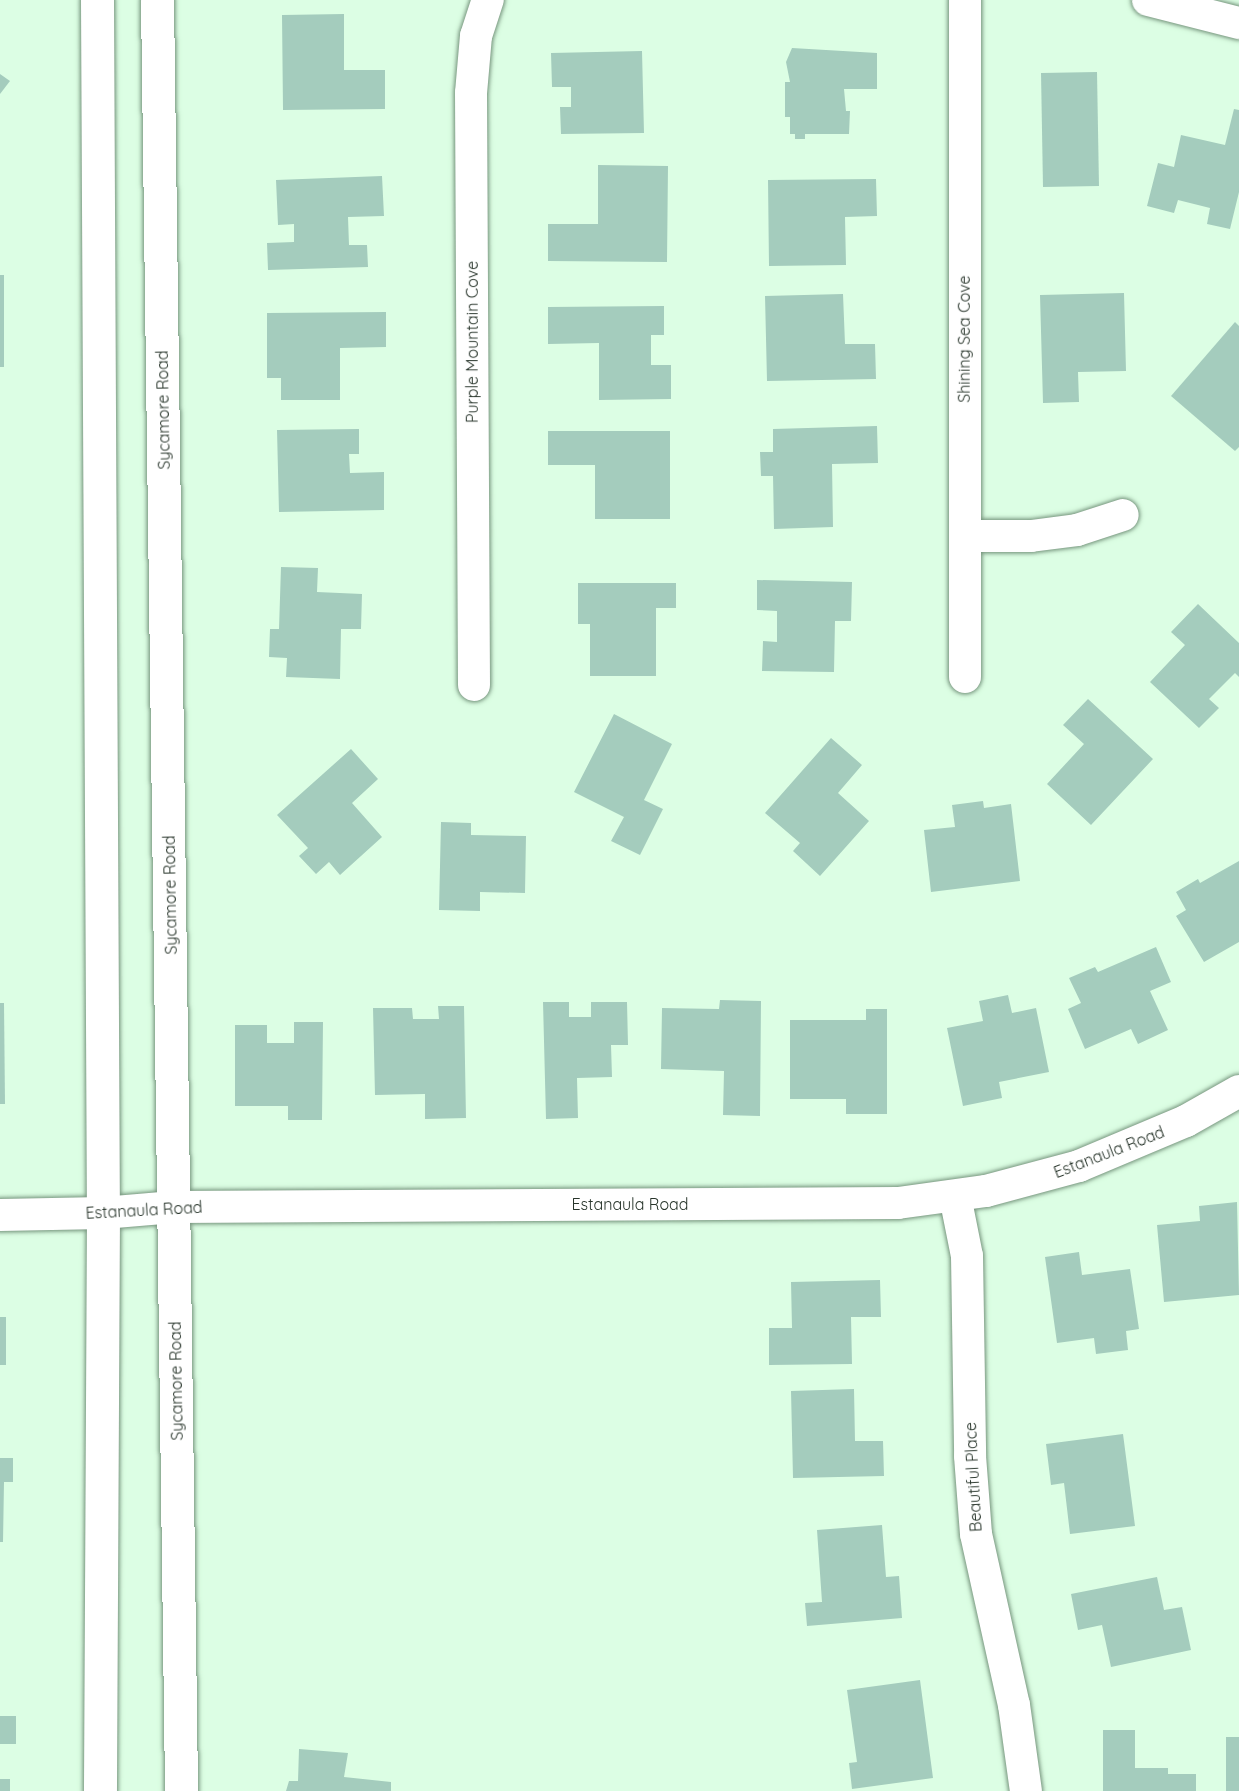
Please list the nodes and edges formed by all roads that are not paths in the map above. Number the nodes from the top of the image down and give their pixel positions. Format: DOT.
graph roads {
  1 [pos="97,0"];
  2 [pos="157,0"];
  3 [pos="488,0"];
  4 [pos="965,0"];
  5 [pos="1148,0"];
  6 [pos="1239,23"];
  7 [pos="1123,515"];
  8 [pos="965,536"];
  9 [pos="965,677"];
  10 [pos="474,686"];
  11 [pos="1239,1091"];
  12 [pos="955,1196"];
  13 [pos="174,1207"];
  14 [pos="103,1213"];
  15 [pos="0,1215"];
  16 [pos="100,1791"];
  17 [pos="181,1791"];
  18 [pos="1026,1791"];
  1 -- 14 [label="street"];
  2 -- 13 [label="street, Sycamore Road"];
  3 -- 10 [label="street, Purple Mountain Cove"];
  4 -- 8 [label="street, Shining Sea Cove"];
  5 -- 6 [label="street"];
  7 -- 8 [label="street"];
  8 -- 9 [label="street, Shining Sea Cove"];
  11 -- 12 [label="street, Estanaula Road"];
  12 -- 13 [label="street, Estanaula Road"];
  12 -- 18 [label="street, Beautiful Place"];
  13 -- 14 [label="street, Estanaula Road"];
  13 -- 17 [label="street, Sycamore Road"];
  14 -- 15 [label="street, Estanaula Road"];
  14 -- 16 [label="street"];
}
